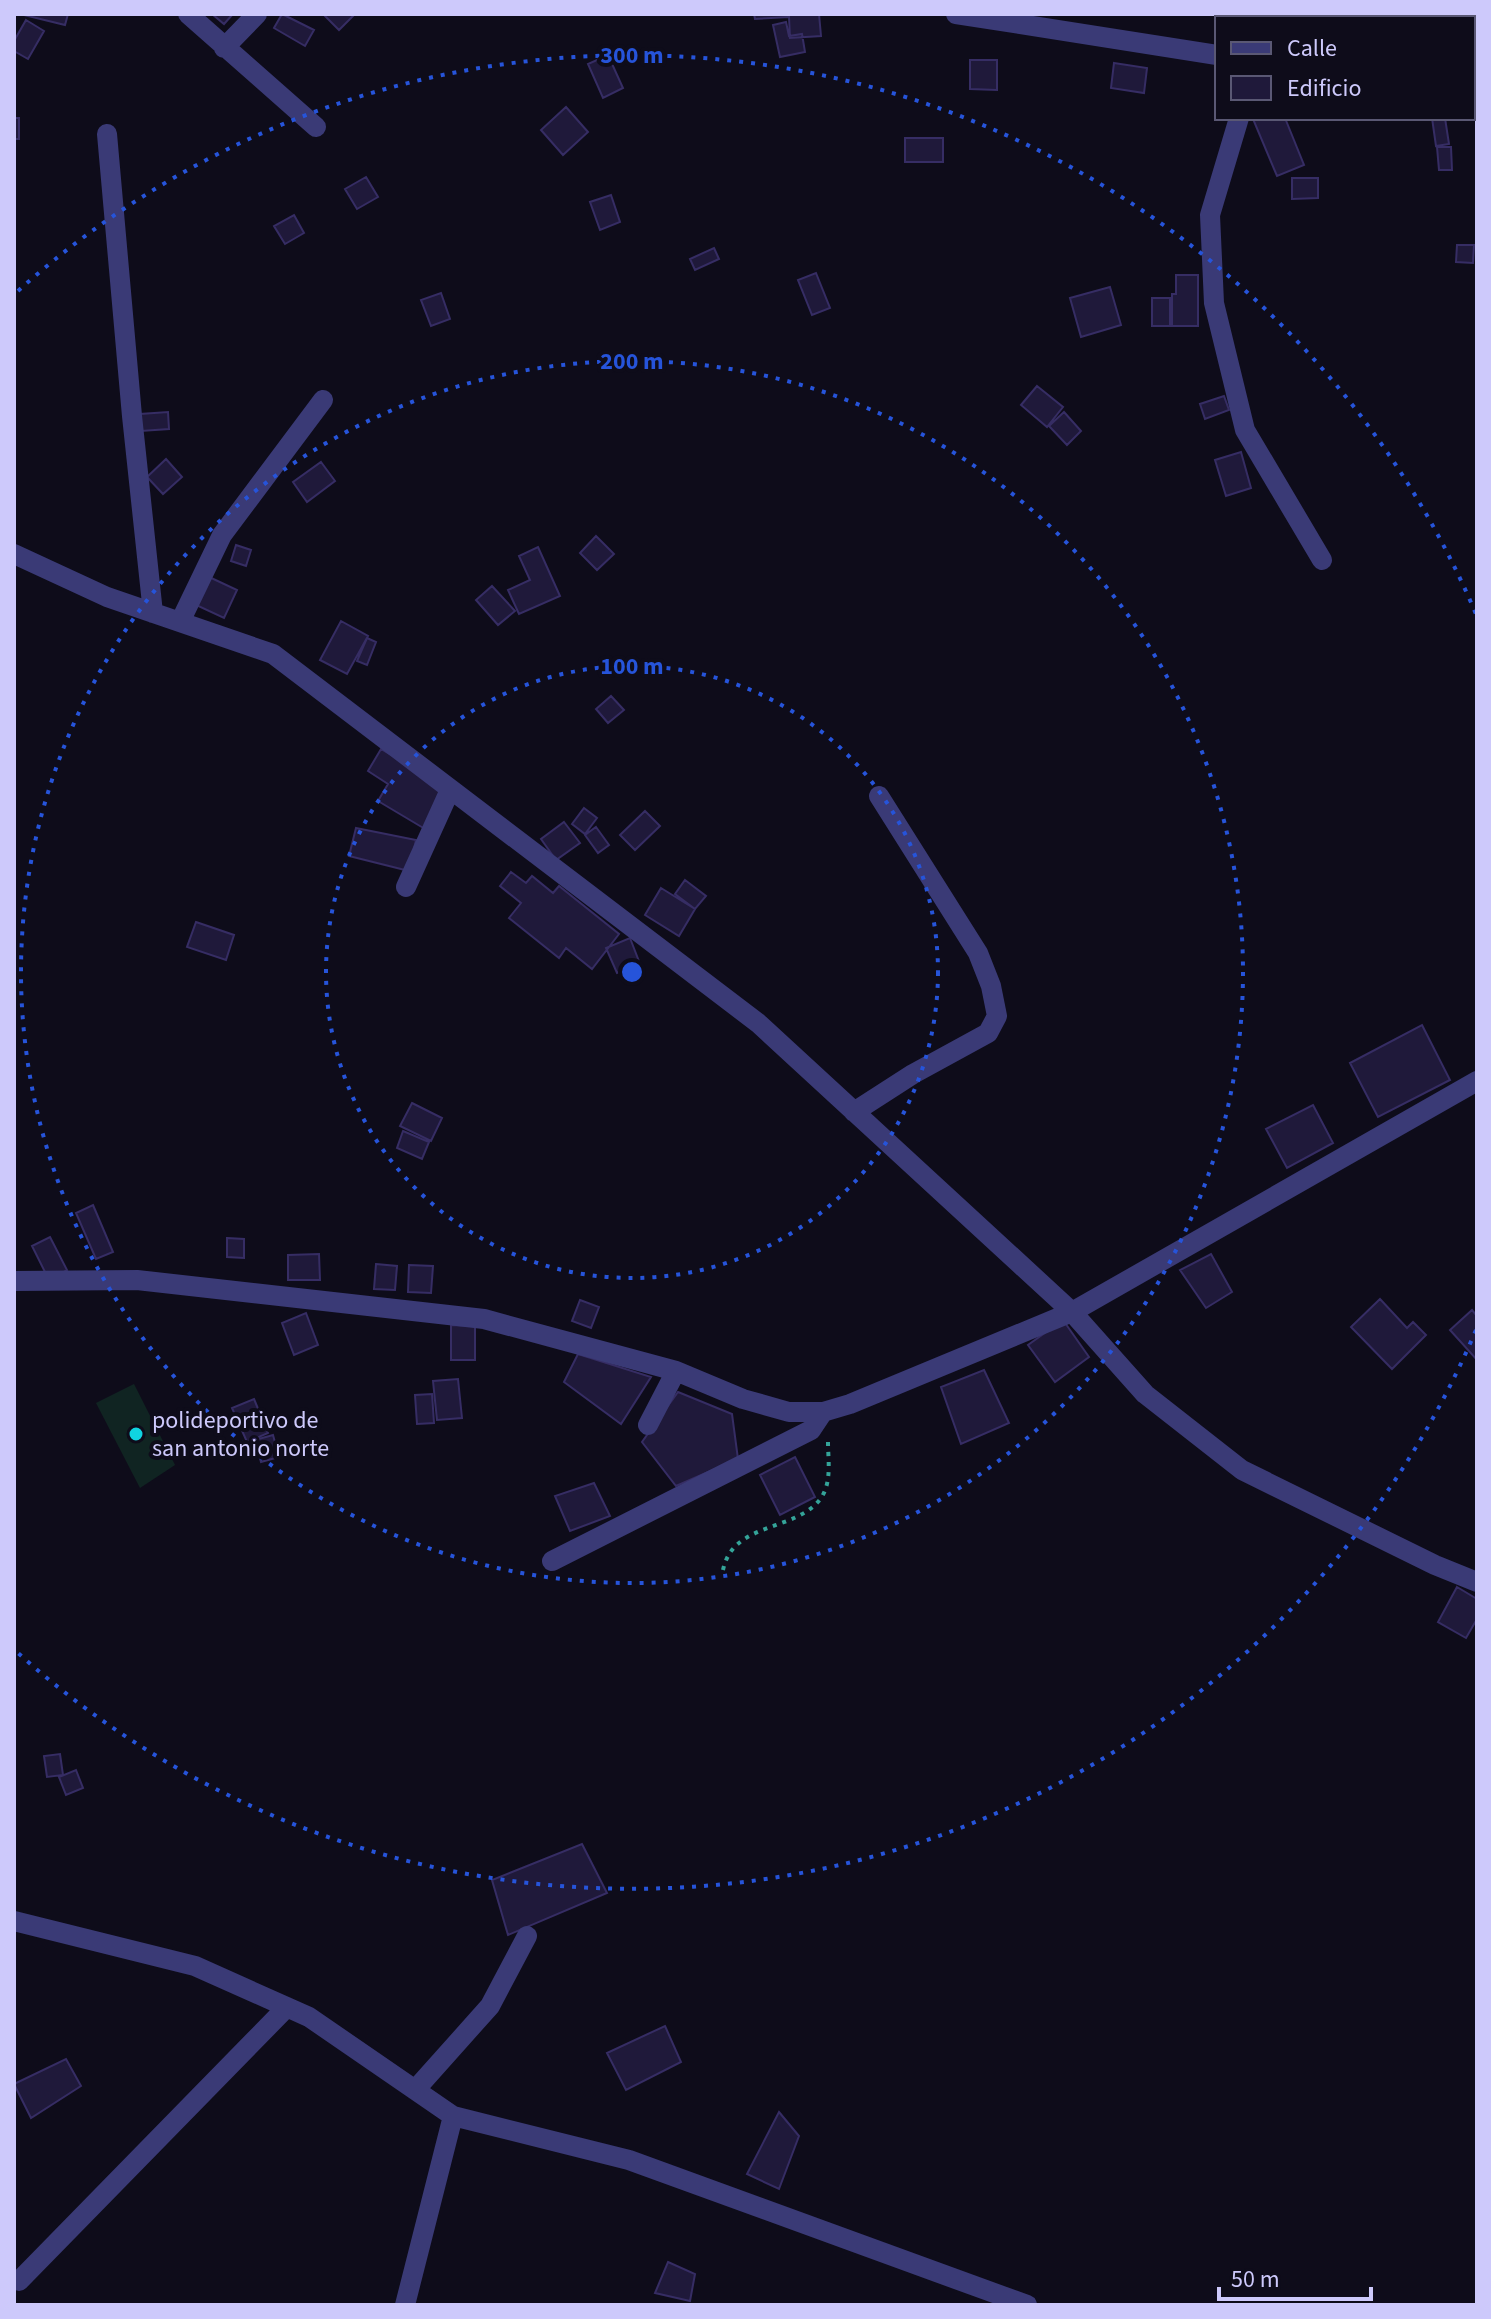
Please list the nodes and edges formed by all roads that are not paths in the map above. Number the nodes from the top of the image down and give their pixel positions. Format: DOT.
graph roads {
  1 [pos="188,14"];
  2 [pos="257,14"];
  3 [pos="956,14"];
  4 [pos="224,48"];
  5 [pos="1215,55"];
  6 [pos="1238,120"];
  7 [pos="316,127"];
  8 [pos="107,134"];
  9 [pos="323,400"];
  10 [pos="14,554"];
  11 [pos="1322,560"];
  12 [pos="153,613"];
  13 [pos="180,622"];
  14 [pos="450,790"];
  15 [pos="879,796"];
  16 [pos="406,887"];
  17 [pos="1477,1081"];
  18 [pos="854,1112"];
  19 [pos="14,1281"];
  20 [pos="1072,1312"];
  21 [pos="676,1371"];
  22 [pos="823,1412"];
  23 [pos="648,1425"];
  24 [pos="552,1561"];
  25 [pos="1477,1582"];
  26 [pos="14,1921"];
  27 [pos="527,1936"];
  28 [pos="287,2007"];
  29 [pos="415,2090"];
  30 [pos="453,2116"];
  31 [pos="19,2281"];
  32 [pos="405,2305"];
  33 [pos="1027,2305"];
  1 -- 4 [label="street"];
  2 -- 4 [label="street"];
  3 -- 5 [label="street"];
  4 -- 7 [label="street"];
  6 -- 11 [label="street"];
  8 -- 12 [label="street"];
  9 -- 13 [label="street"];
  10 -- 12 [label="street"];
  12 -- 13 [label="street"];
  13 -- 14 [label="street"];
  14 -- 16 [label="street"];
  14 -- 18 [label="street"];
  15 -- 18 [label="street"];
  17 -- 20 [label="street"];
  18 -- 20 [label="street"];
  19 -- 21 [label="street"];
  20 -- 22 [label="street"];
  20 -- 25 [label="street"];
  21 -- 22 [label="street"];
  21 -- 23 [label="street"];
  22 -- 24 [label="street"];
  26 -- 28 [label="street"];
  27 -- 29 [label="street"];
  28 -- 29 [label="street"];
  28 -- 31 [label="street"];
  29 -- 30 [label="street"];
  30 -- 32 [label="street"];
  30 -- 33 [label="street"];
}
